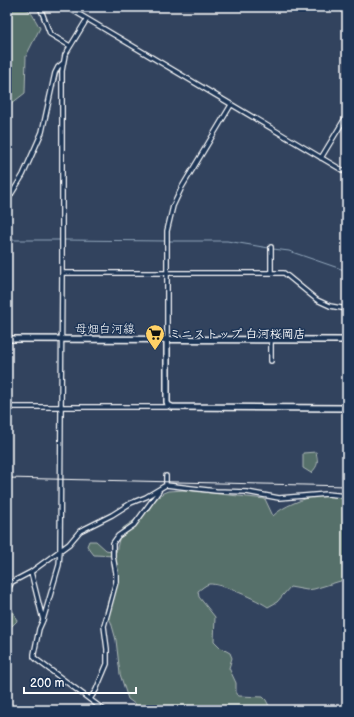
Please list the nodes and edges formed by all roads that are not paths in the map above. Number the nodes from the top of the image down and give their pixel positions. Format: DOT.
graph roads {
  1 [pos="40,7"];
  2 [pos="67,7"];
  3 [pos="87,19"];
  4 [pos="70,46"];
  5 [pos="63,63"];
  6 [pos="231,105"];
  7 [pos="347,115"];
  8 [pos="322,158"];
  9 [pos="347,173"];
  10 [pos="7,201"];
  11 [pos="271,247"];
  12 [pos="62,273"];
  13 [pos="167,273"];
  14 [pos="271,273"];
  15 [pos="347,309"];
  16 [pos="7,339"];
  17 [pos="61,339"];
  18 [pos="167,339"];
  19 [pos="271,340"];
  20 [pos="347,340"];
  21 [pos="271,361"];
  22 [pos="168,405"];
  23 [pos="7,407"];
  24 [pos="61,407"];
  25 [pos="347,408"];
  26 [pos="166,476"];
  27 [pos="166,485"];
  28 [pos="160,489"];
  29 [pos="347,496"];
  30 [pos="60,551"];
  31 [pos="31,572"];
  32 [pos="7,582"];
  33 [pos="12,582"];
  34 [pos="7,591"];
  35 [pos="43,620"];
  36 [pos="90,699"];
  37 [pos="104,710"];
  1 -- 4 [label="street"];
  2 -- 3 [label="street"];
  3 -- 4 [label="street"];
  3 -- 6 [label="street"];
  4 -- 5 [label="street"];
  5 -- 10 [label="street"];
  5 -- 12 [label="street"];
  6 -- 8 [label="street"];
  6 -- 13 [label="street"];
  7 -- 8 [label="street"];
  8 -- 9 [label="street"];
  11 -- 14 [label="street"];
  12 -- 13 [label="street"];
  12 -- 17 [label="street"];
  13 -- 14 [label="street"];
  13 -- 18 [label="street"];
  14 -- 15 [label="street"];
  16 -- 17 [label="main road, 母畑白河線"];
  17 -- 18 [label="main road, 母畑白河線"];
  17 -- 24 [label="street"];
  18 -- 19 [label="main road, 母畑白河線"];
  18 -- 22 [label="main road"];
  19 -- 20 [label="main road, 母畑白河線"];
  19 -- 21 [label="street"];
  22 -- 24 [label="street"];
  22 -- 25 [label="main road"];
  23 -- 24 [label="street"];
  24 -- 30 [label="street"];
  26 -- 27 [label="street"];
  27 -- 28 [label="street"];
  27 -- 29 [label="street"];
  28 -- 30 [label="street"];
  28 -- 36 [label="street"];
  30 -- 31 [label="street"];
  30 -- 35 [label="street"];
  31 -- 33 [label="street"];
  31 -- 35 [label="street"];
  32 -- 33 [label="street"];
  33 -- 34 [label="street"];
  35 -- 36 [label="street"];
  36 -- 37 [label="street"];
}
